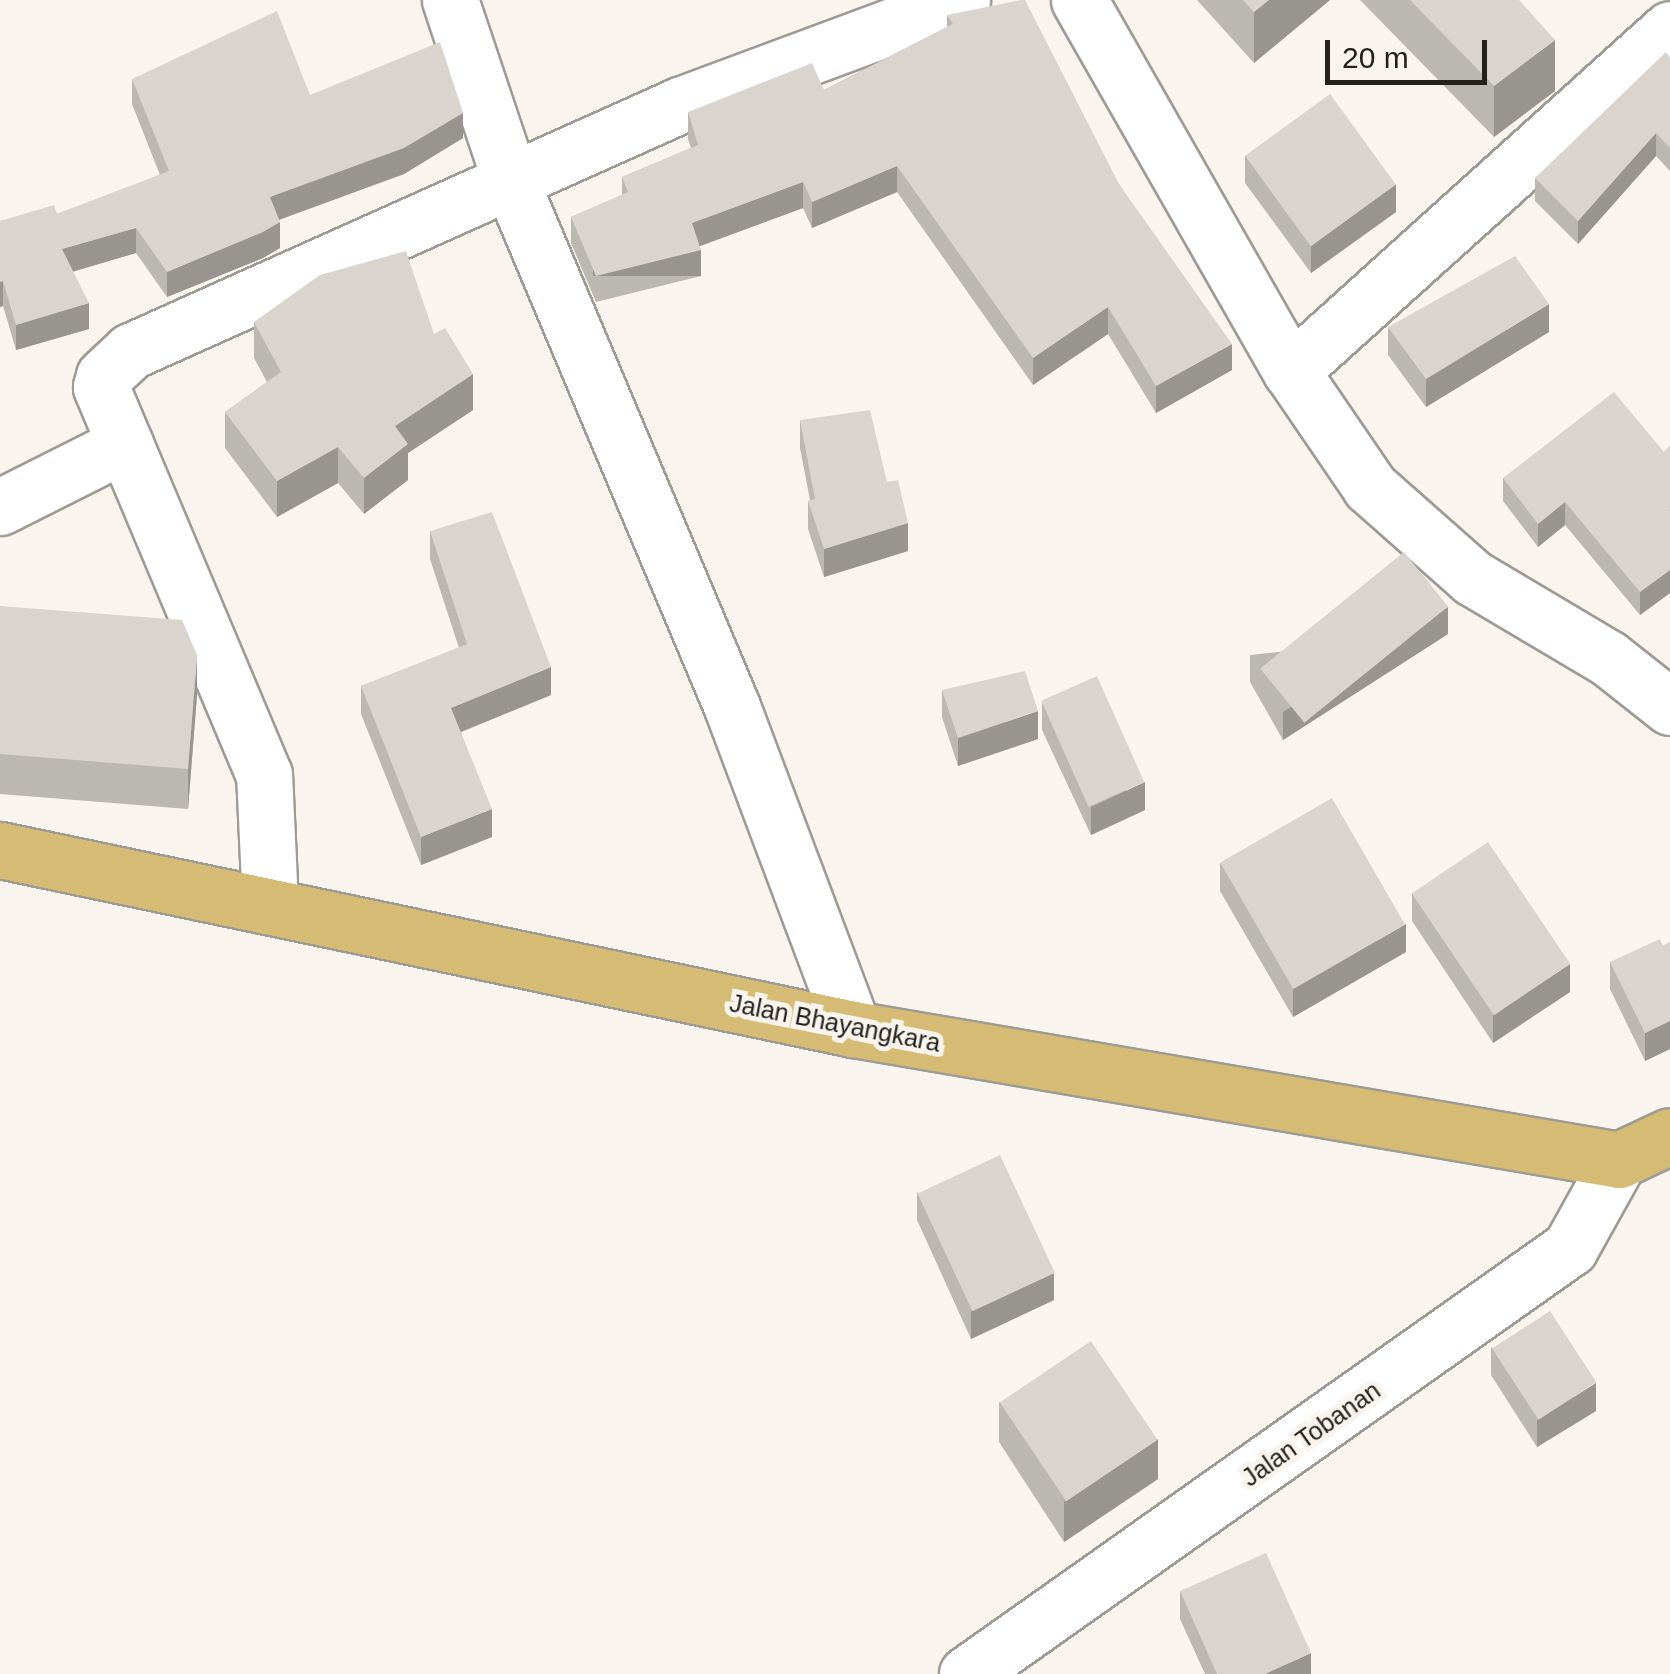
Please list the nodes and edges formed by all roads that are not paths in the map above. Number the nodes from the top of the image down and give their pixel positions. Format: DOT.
graph roads {
  1 [pos="450,0"];
  2 [pos="962,0"];
  3 [pos="1079,0"];
  4 [pos="1670,30"];
  5 [pos="511,182"];
  6 [pos="1291,371"];
  7 [pos="125,444"];
  8 [pos="0,507"];
  9 [pos="1670,707"];
  10 [pos="0,850"];
  11 [pos="270,905"];
  12 [pos="853,1028"];
  13 [pos="1670,1136"];
  14 [pos="1619,1160"];
  15 [pos="967,1674"];
  1 -- 5 [label="street"];
  2 -- 5 [label="street"];
  3 -- 6 [label="street"];
  4 -- 6 [label="street"];
  5 -- 7 [label="street"];
  5 -- 12 [label="street"];
  6 -- 9 [label="street"];
  7 -- 8 [label="street"];
  7 -- 11 [label="street"];
  10 -- 11 [label="main road, Jalan Bhayangkara"];
  11 -- 12 [label="main road, Jalan Bhayangkara"];
  12 -- 14 [label="main road, Jalan Bhayangkara"];
  13 -- 14 [label="main road"];
  14 -- 15 [label="street, Jalan Tobanan"];
}
